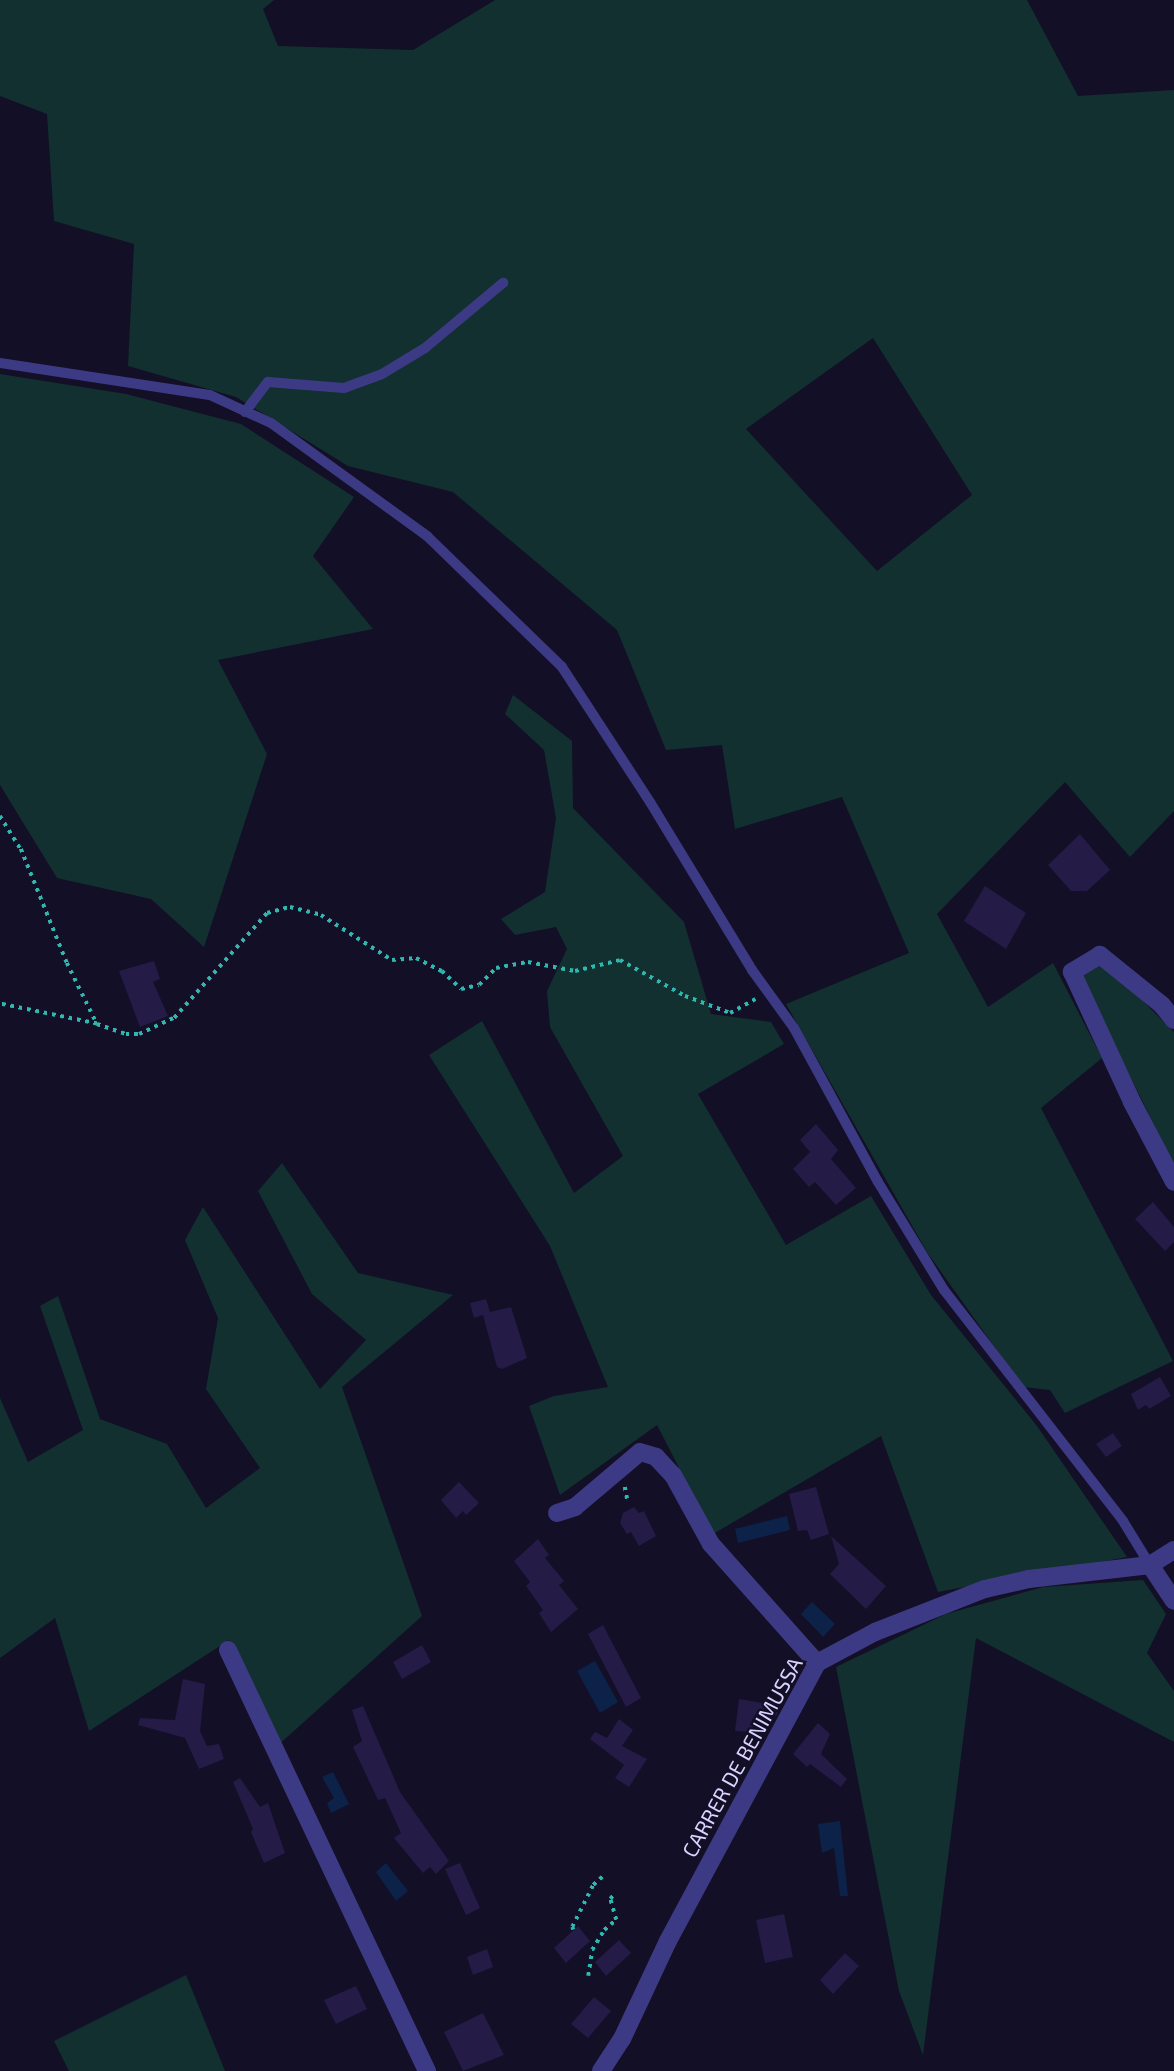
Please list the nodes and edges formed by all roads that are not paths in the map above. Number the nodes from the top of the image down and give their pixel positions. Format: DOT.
graph roads {
  1 [pos="503,283"];
  2 [pos="0,363"];
  3 [pos="245,412"];
  4 [pos="1174,1020"];
  5 [pos="1174,1182"];
  6 [pos="557,1513"];
  7 [pos="1174,1550"];
  8 [pos="1150,1565"];
  9 [pos="1174,1601"];
  10 [pos="228,1650"];
  11 [pos="817,1663"];
  12 [pos="427,2071"];
  13 [pos="601,2071"];
  1 -- 3 [label="lane"];
  2 -- 3 [label="lane"];
  3 -- 8 [label="lane"];
  4 -- 5 [label="street"];
  6 -- 11 [label="street"];
  7 -- 8 [label="street"];
  8 -- 9 [label="street"];
  8 -- 11 [label="street, CARRER DE BENIMUSSA"];
  10 -- 12 [label="street"];
  11 -- 13 [label="street, CARRER DE BENIMUSSA"];
}
